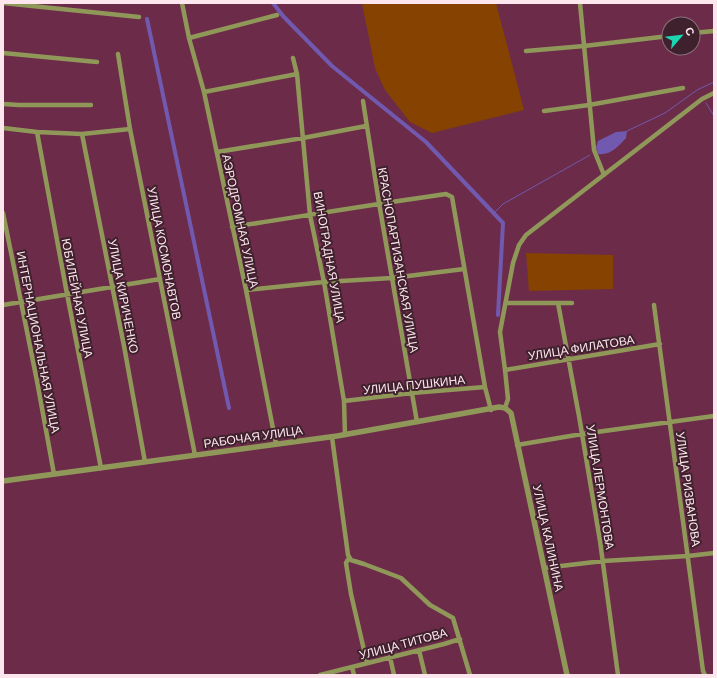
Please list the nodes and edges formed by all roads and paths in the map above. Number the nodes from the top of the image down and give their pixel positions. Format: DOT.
graph roads {
  1 [pos="3,3"];
  2 [pos="182,3"];
  3 [pos="580,3"];
  4 [pos="277,16"];
  5 [pos="139,17"];
  6 [pos="714,31"];
  7 [pos="701,32"];
  8 [pos="661,37"];
  9 [pos="189,38"];
  10 [pos="584,46"];
  11 [pos="526,51"];
  12 [pos="3,53"];
  13 [pos="118,54"];
  14 [pos="293,58"];
  15 [pos="97,62"];
  16 [pos="297,74"];
  17 [pos="683,88"];
  18 [pos="204,92"];
  19 [pos="714,93"];
  20 [pos="363,101"];
  21 [pos="3,104"];
  22 [pos="90,105"];
  23 [pos="589,105"];
  24 [pos="544,111"];
  25 [pos="366,126"];
  26 [pos="3,128"];
  27 [pos="130,129"];
  28 [pos="37,132"];
  29 [pos="82,134"];
  30 [pos="303,138"];
  31 [pos="216,152"];
  32 [pos="604,175"];
  33 [pos="379,203"];
  34 [pos="3,213"];
  35 [pos="310,215"];
  36 [pos="232,227"];
  37 [pos="464,269"];
  38 [pos="392,278"];
  39 [pos="160,279"];
  40 [pos="324,282"];
  41 [pos="112,286"];
  42 [pos="246,290"];
  43 [pos="67,294"];
  44 [pos="21,302"];
  45 [pos="506,303"];
  46 [pos="558,303"];
  47 [pos="572,303"];
  48 [pos="3,305"];
  49 [pos="654,305"];
  50 [pos="660,344"];
  51 [pos="568,359"];
  52 [pos="505,370"];
  53 [pos="485,387"];
  54 [pos="412,393"];
  55 [pos="344,401"];
  56 [pos="505,408"];
  57 [pos="490,410"];
  58 [pos="714,416"];
  59 [pos="417,422"];
  60 [pos="670,422"];
  61 [pos="582,434"];
  62 [pos="345,435"];
  63 [pos="332,437"];
  64 [pos="276,444"];
  65 [pos="517,445"];
  66 [pos="195,455"];
  67 [pos="145,462"];
  68 [pos="101,468"];
  69 [pos="54,474"];
  70 [pos="3,480"];
  71 [pos="714,553"];
  72 [pos="348,556"];
  73 [pos="688,556"];
  74 [pos="603,561"];
  75 [pos="544,568"];
  76 [pos="460,639"];
  77 [pos="419,650"];
  78 [pos="390,657"];
  79 [pos="367,663"];
  80 [pos="352,667"];
  81 [pos="320,675"];
  82 [pos="354,675"];
  83 [pos="394,675"];
  84 [pos="425,675"];
  85 [pos="470,675"];
  86 [pos="567,675"];
  87 [pos="618,675"];
  88 [pos="705,675"];
  1 -- 5 [label="street"];
  2 -- 9 [label="street, АЭРОДРОМНАЯ УЛИЦА"];
  3 -- 10 [label="street"];
  4 -- 9 [label="street"];
  6 -- 7 [label="street"];
  8 -- 10 [label="street"];
  9 -- 18 [label="street, АЭРОДРОМНАЯ УЛИЦА"];
  10 -- 11 [label="street"];
  10 -- 23 [label="street"];
  12 -- 15 [label="street"];
  13 -- 27 [label="street, УЛИЦА КОСМОНАВТОВ"];
  14 -- 16 [label="street, ВИНОГРАДНАЯ УЛИЦА"];
  16 -- 18 [label="street"];
  16 -- 30 [label="street, ВИНОГРАДНАЯ УЛИЦА"];
  17 -- 23 [label="street"];
  18 -- 31 [label="street, АЭРОДРОМНАЯ УЛИЦА"];
  19 -- 32 [label="street"];
  20 -- 25 [label="street, КРАСНОПАРТИЗАНСКАЯ УЛИЦА"];
  21 -- 22 [label="street"];
  23 -- 24 [label="street"];
  23 -- 32 [label="street"];
  25 -- 30 [label="street"];
  25 -- 33 [label="street, КРАСНОПАРТИЗАНСКАЯ УЛИЦА"];
  26 -- 28 [label="street"];
  27 -- 29 [label="street"];
  27 -- 39 [label="street, УЛИЦА КОСМОНАВТОВ"];
  28 -- 29 [label="street"];
  28 -- 43 [label="street, ЮБИЛЕЙНАЯ УЛИЦА"];
  29 -- 41 [label="street, УЛИЦА КИРИЧЕНКО"];
  30 -- 31 [label="street"];
  30 -- 35 [label="street, ВИНОГРАДНАЯ УЛИЦА"];
  31 -- 36 [label="street, АЭРОДРОМНАЯ УЛИЦА"];
  32 -- 45 [label="street"];
  33 -- 35 [label="street"];
  33 -- 37 [label="street"];
  33 -- 38 [label="street, КРАСНОПАРТИЗАНСКАЯ УЛИЦА"];
  34 -- 44 [label="street, ИНТЕРНАЦИОНАЛЬНАЯ УЛИЦА"];
  35 -- 36 [label="street"];
  35 -- 40 [label="street, ВИНОГРАДНАЯ УЛИЦА"];
  36 -- 42 [label="street, АЭРОДРОМНАЯ УЛИЦА"];
  37 -- 38 [label="street"];
  37 -- 53 [label="street"];
  38 -- 40 [label="street"];
  38 -- 54 [label="street, КРАСНОПАРТИЗАНСКАЯ УЛИЦА"];
  39 -- 41 [label="street"];
  39 -- 66 [label="street, УЛИЦА КОСМОНАВТОВ"];
  40 -- 42 [label="street"];
  40 -- 55 [label="street, ВИНОГРАДНАЯ УЛИЦА"];
  41 -- 43 [label="street"];
  41 -- 67 [label="street, УЛИЦА КИРИЧЕНКО"];
  42 -- 64 [label="street, АЭРОДРОМНАЯ УЛИЦА"];
  43 -- 44 [label="street"];
  43 -- 68 [label="street, ЮБИЛЕЙНАЯ УЛИЦА"];
  44 -- 48 [label="street"];
  44 -- 69 [label="street, ИНТЕРНАЦИОНАЛЬНАЯ УЛИЦА"];
  45 -- 46 [label="street"];
  45 -- 52 [label="street"];
  46 -- 47 [label="street"];
  46 -- 51 [label="street, УЛИЦА ЛЕРМОНТОВА"];
  49 -- 50 [label="street, УЛИЦА РИЗВАНОВА"];
  50 -- 51 [label="street, УЛИЦА ФИЛАТОВА"];
  50 -- 60 [label="street, УЛИЦА РИЗВАНОВА"];
  51 -- 52 [label="street, УЛИЦА ФИЛАТОВА"];
  51 -- 61 [label="street, УЛИЦА ЛЕРМОНТОВА"];
  52 -- 56 [label="street"];
  53 -- 54 [label="street, УЛИЦА ПУШКИНА"];
  53 -- 57 [label="street"];
  54 -- 55 [label="street, УЛИЦА ПУШКИНА"];
  54 -- 59 [label="street, КРАСНОПАРТИЗАНСКАЯ УЛИЦА"];
  55 -- 62 [label="street, ВИНОГРАДНАЯ УЛИЦА"];
  56 -- 57 [label="street, РАБОЧАЯ УЛИЦА"];
  56 -- 65 [label="street, УЛИЦА КАЛИНИНА"];
  57 -- 59 [label="street, РАБОЧАЯ УЛИЦА"];
  58 -- 60 [label="street"];
  59 -- 62 [label="street, РАБОЧАЯ УЛИЦА"];
  60 -- 61 [label="street"];
  60 -- 73 [label="street, УЛИЦА РИЗВАНОВА"];
  61 -- 65 [label="street"];
  61 -- 74 [label="street, УЛИЦА ЛЕРМОНТОВА"];
  62 -- 63 [label="street, РАБОЧАЯ УЛИЦА"];
  63 -- 64 [label="street, РАБОЧАЯ УЛИЦА"];
  63 -- 72 [label="street"];
  64 -- 66 [label="street, РАБОЧАЯ УЛИЦА"];
  65 -- 75 [label="street, УЛИЦА КАЛИНИНА"];
  66 -- 67 [label="street, РАБОЧАЯ УЛИЦА"];
  67 -- 68 [label="street, РАБОЧАЯ УЛИЦА"];
  68 -- 69 [label="street, РАБОЧАЯ УЛИЦА"];
  69 -- 70 [label="street, РАБОЧАЯ УЛИЦА"];
  71 -- 73 [label="street"];
  72 -- 76 [label="street"];
  72 -- 79 [label="street"];
  73 -- 74 [label="street"];
  73 -- 88 [label="street, УЛИЦА РИЗВАНОВА"];
  74 -- 75 [label="street"];
  74 -- 87 [label="street, УЛИЦА ЛЕРМОНТОВА"];
  75 -- 86 [label="street, УЛИЦА КАЛИНИНА"];
  76 -- 77 [label="street, УЛИЦА ТИТОВА"];
  76 -- 85 [label="street"];
  77 -- 78 [label="street, УЛИЦА ТИТОВА"];
  77 -- 84 [label="street"];
  78 -- 79 [label="street, УЛИЦА ТИТОВА"];
  78 -- 83 [label="street"];
  79 -- 80 [label="street, УЛИЦА ТИТОВА"];
  80 -- 81 [label="street, УЛИЦА ТИТОВА"];
  80 -- 82 [label="street, УЛИЦА ТИТОВА"];
}
